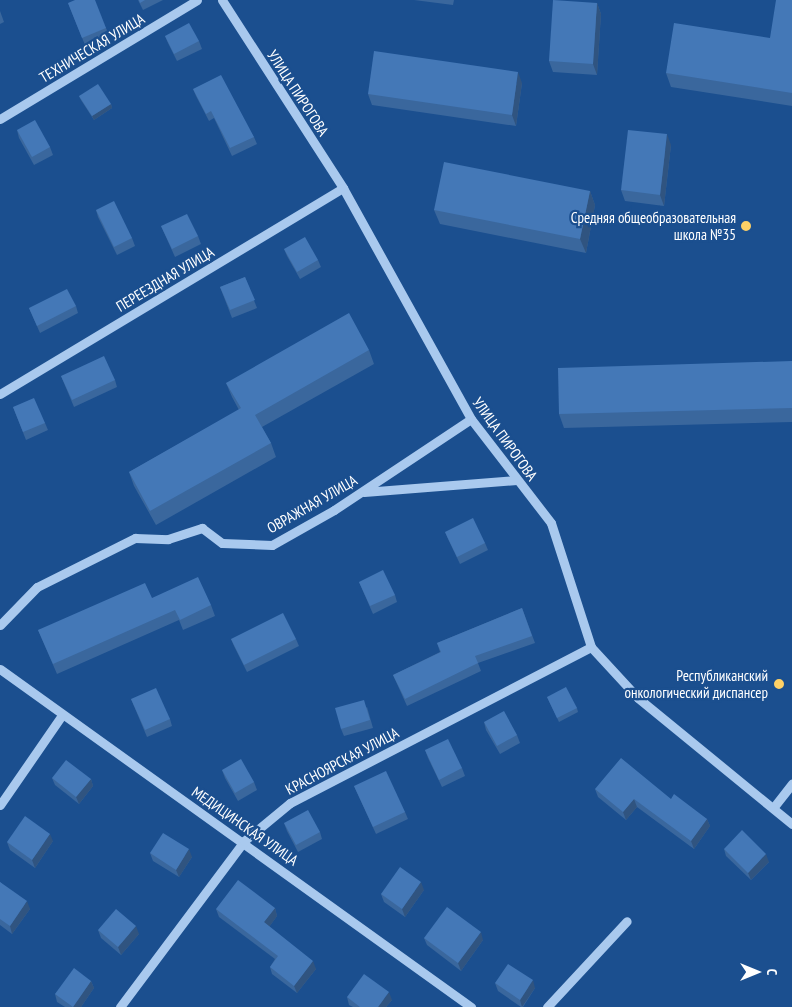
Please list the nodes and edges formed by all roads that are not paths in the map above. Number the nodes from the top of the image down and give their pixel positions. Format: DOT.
graph roads {
  1 [pos="197,0"];
  2 [pos="222,0"];
  3 [pos="0,119"];
  4 [pos="343,188"];
  5 [pos="0,394"];
  6 [pos="471,419"];
  7 [pos="517,480"];
  8 [pos="361,492"];
  9 [pos="0,625"];
  10 [pos="591,647"];
  11 [pos="0,669"];
  12 [pos="62,716"];
  13 [pos="792,784"];
  14 [pos="0,805"];
  15 [pos="773,808"];
  16 [pos="792,824"];
  17 [pos="244,841"];
  18 [pos="627,921"];
  19 [pos="120,1007"];
  20 [pos="472,1007"];
  21 [pos="547,1007"];
  1 -- 3 [label="street, ТЕХНИЧЕСКАЯ УЛИЦА"];
  2 -- 4 [label="street, УЛИЦА ПИРОГОВА"];
  4 -- 5 [label="street, ПЕРЕЕЗДНАЯ УЛИЦА"];
  4 -- 6 [label="street, УЛИЦА ПИРОГОВА"];
  6 -- 7 [label="street, УЛИЦА ПИРОГОВА"];
  6 -- 8 [label="street, ОВРАЖНАЯ УЛИЦА"];
  7 -- 8 [label="street"];
  7 -- 10 [label="street, УЛИЦА ПИРОГОВА"];
  8 -- 9 [label="street, ОВРАЖНАЯ УЛИЦА"];
  10 -- 15 [label="street, УЛИЦА ПИРОГОВА"];
  10 -- 17 [label="street, КРАСНОЯРСКАЯ УЛИЦА"];
  11 -- 12 [label="street, МЕДИЦИНСКАЯ УЛИЦА"];
  12 -- 14 [label="street"];
  12 -- 17 [label="street, МЕДИЦИНСКАЯ УЛИЦА"];
  13 -- 15 [label="street"];
  15 -- 16 [label="street, УЛИЦА ПИРОГОВА"];
  17 -- 19 [label="street, КРАСНОЯРСКАЯ УЛИЦА"];
  17 -- 20 [label="street, МЕДИЦИНСКАЯ УЛИЦА"];
  18 -- 21 [label="street"];
}
